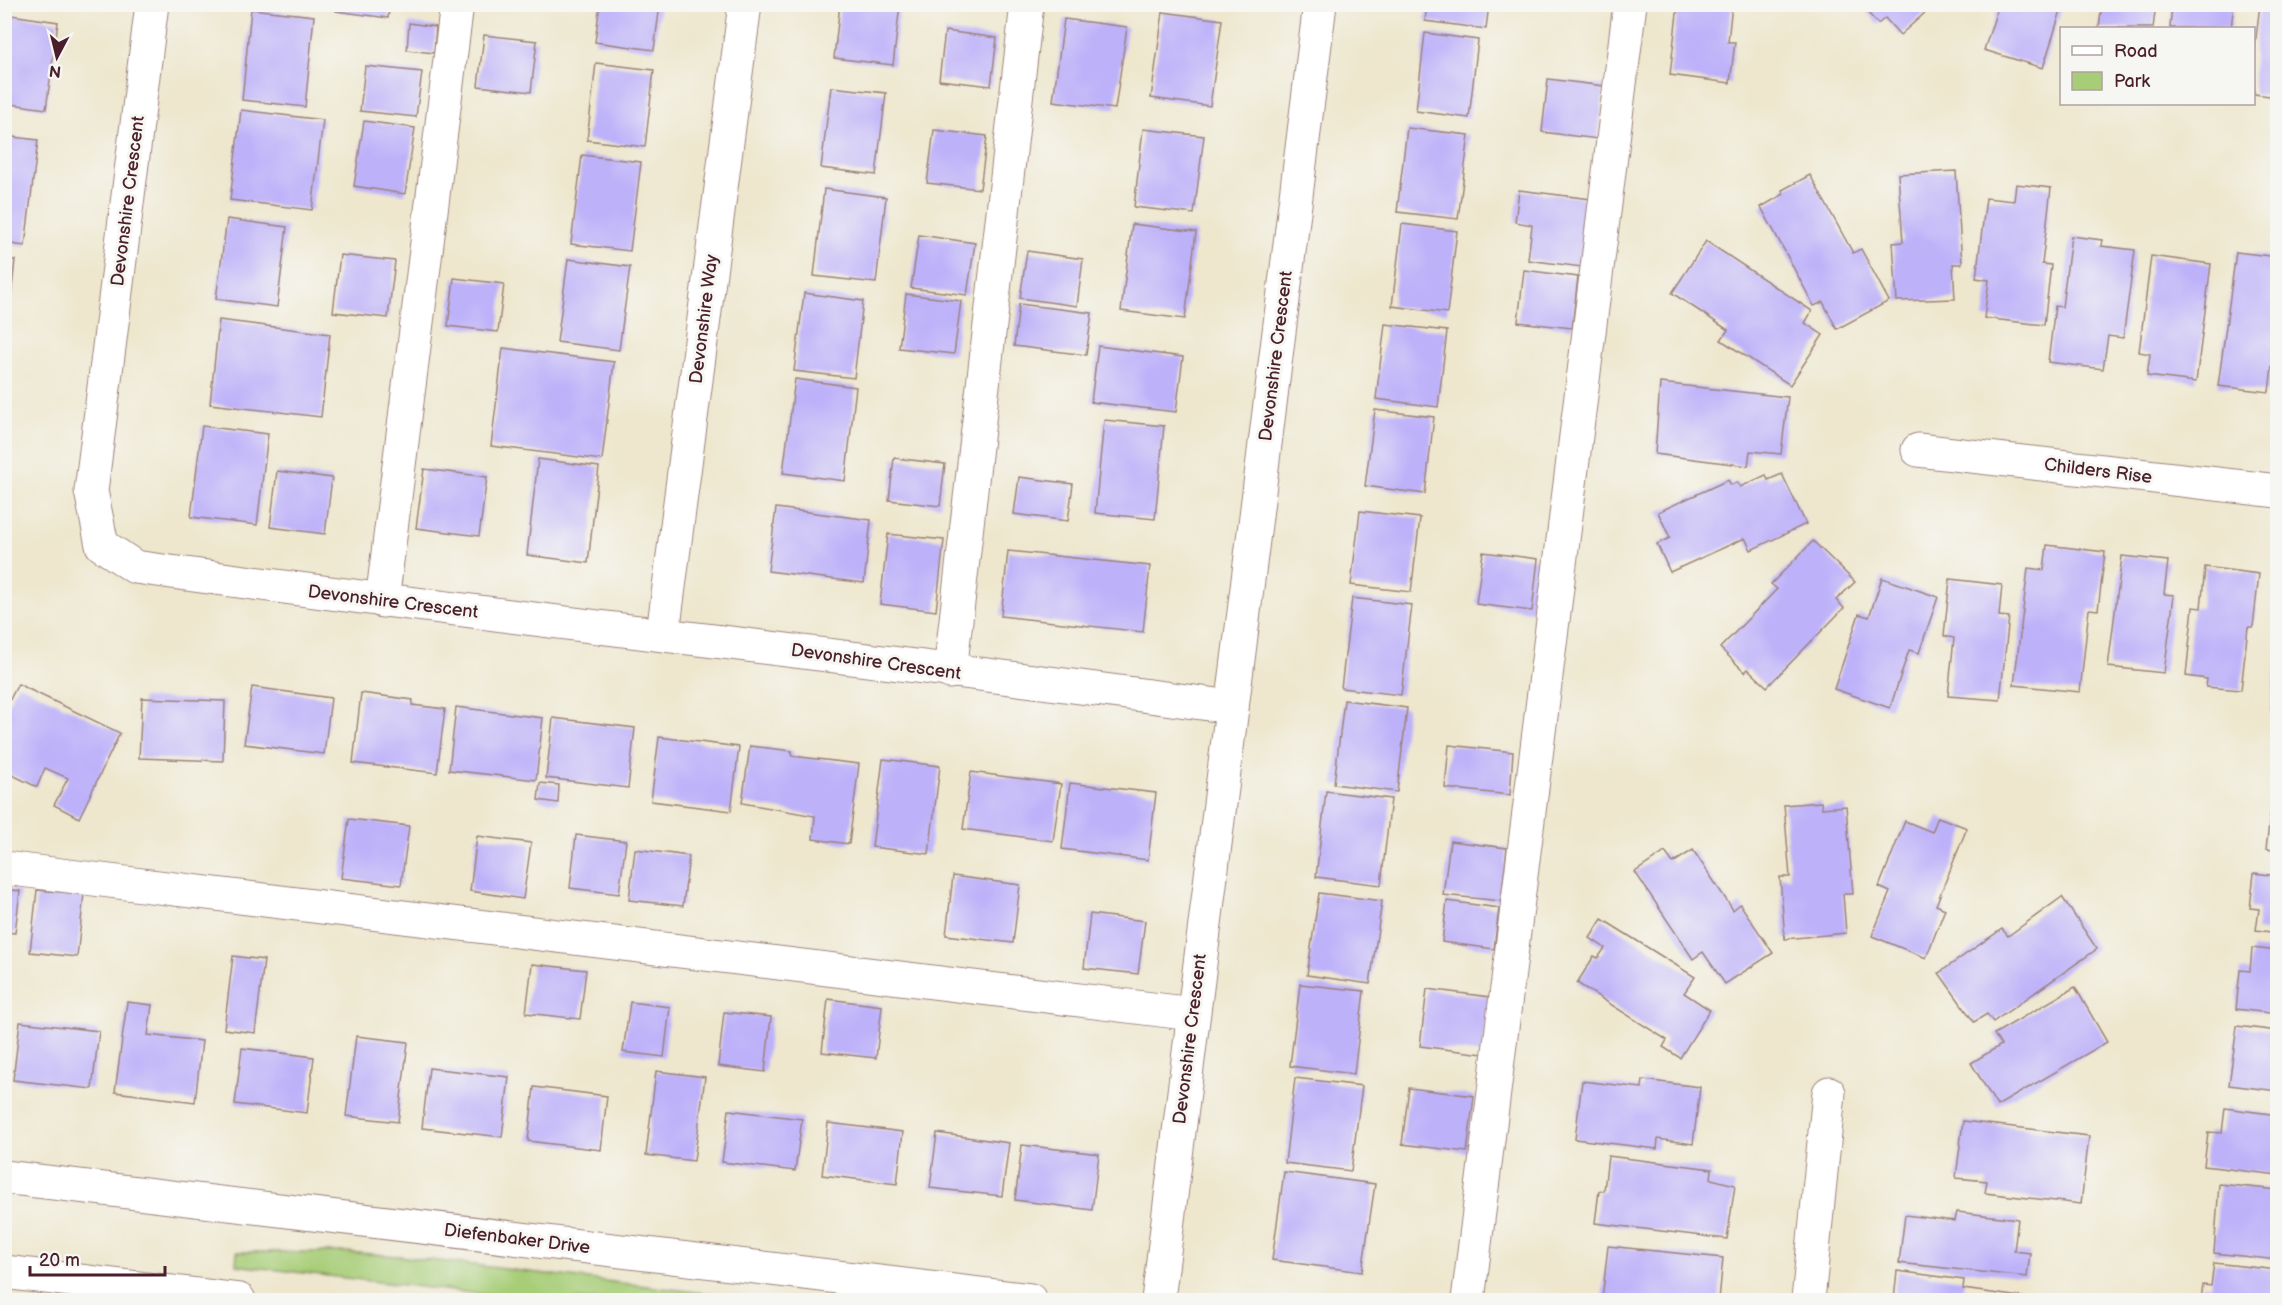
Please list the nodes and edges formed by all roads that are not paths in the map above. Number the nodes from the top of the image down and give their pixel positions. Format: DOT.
graph roads {
  1 [pos="152,4"];
  2 [pos="457,4"];
  3 [pos="745,4"];
  4 [pos="1027,4"];
  5 [pos="1320,4"];
  6 [pos="1630,4"];
  7 [pos="1918,450"];
  8 [pos="2277,491"];
  9 [pos="382,602"];
  10 [pos="663,633"];
  11 [pos="950,672"];
  12 [pos="1232,707"];
  13 [pos="4,868"];
  14 [pos="1193,1014"];
  15 [pos="1829,1093"];
  16 [pos="4,1177"];
  17 [pos="4,1272"];
  18 [pos="159,1296"];
  19 [pos="239,1300"];
  20 [pos="1030,1300"];
  21 [pos="1158,1300"];
  22 [pos="1468,1300"];
  23 [pos="1808,1300"];
  1 -- 9 [label="street, Devonshire Crescent"];
  2 -- 9 [label="street"];
  3 -- 10 [label="street, Devonshire Way"];
  4 -- 11 [label="street"];
  5 -- 12 [label="street, Devonshire Crescent"];
  6 -- 22 [label="street"];
  7 -- 8 [label="street, Childers Rise"];
  9 -- 10 [label="street, Devonshire Crescent"];
  10 -- 11 [label="street, Devonshire Crescent"];
  11 -- 12 [label="street, Devonshire Crescent"];
  12 -- 14 [label="street, Devonshire Crescent"];
  13 -- 14 [label="street"];
  14 -- 21 [label="street, Devonshire Crescent"];
  15 -- 23 [label="street"];
  16 -- 20 [label="street, Diefenbaker Drive"];
  17 -- 18 [label="street"];
  18 -- 19 [label="street"];
}
